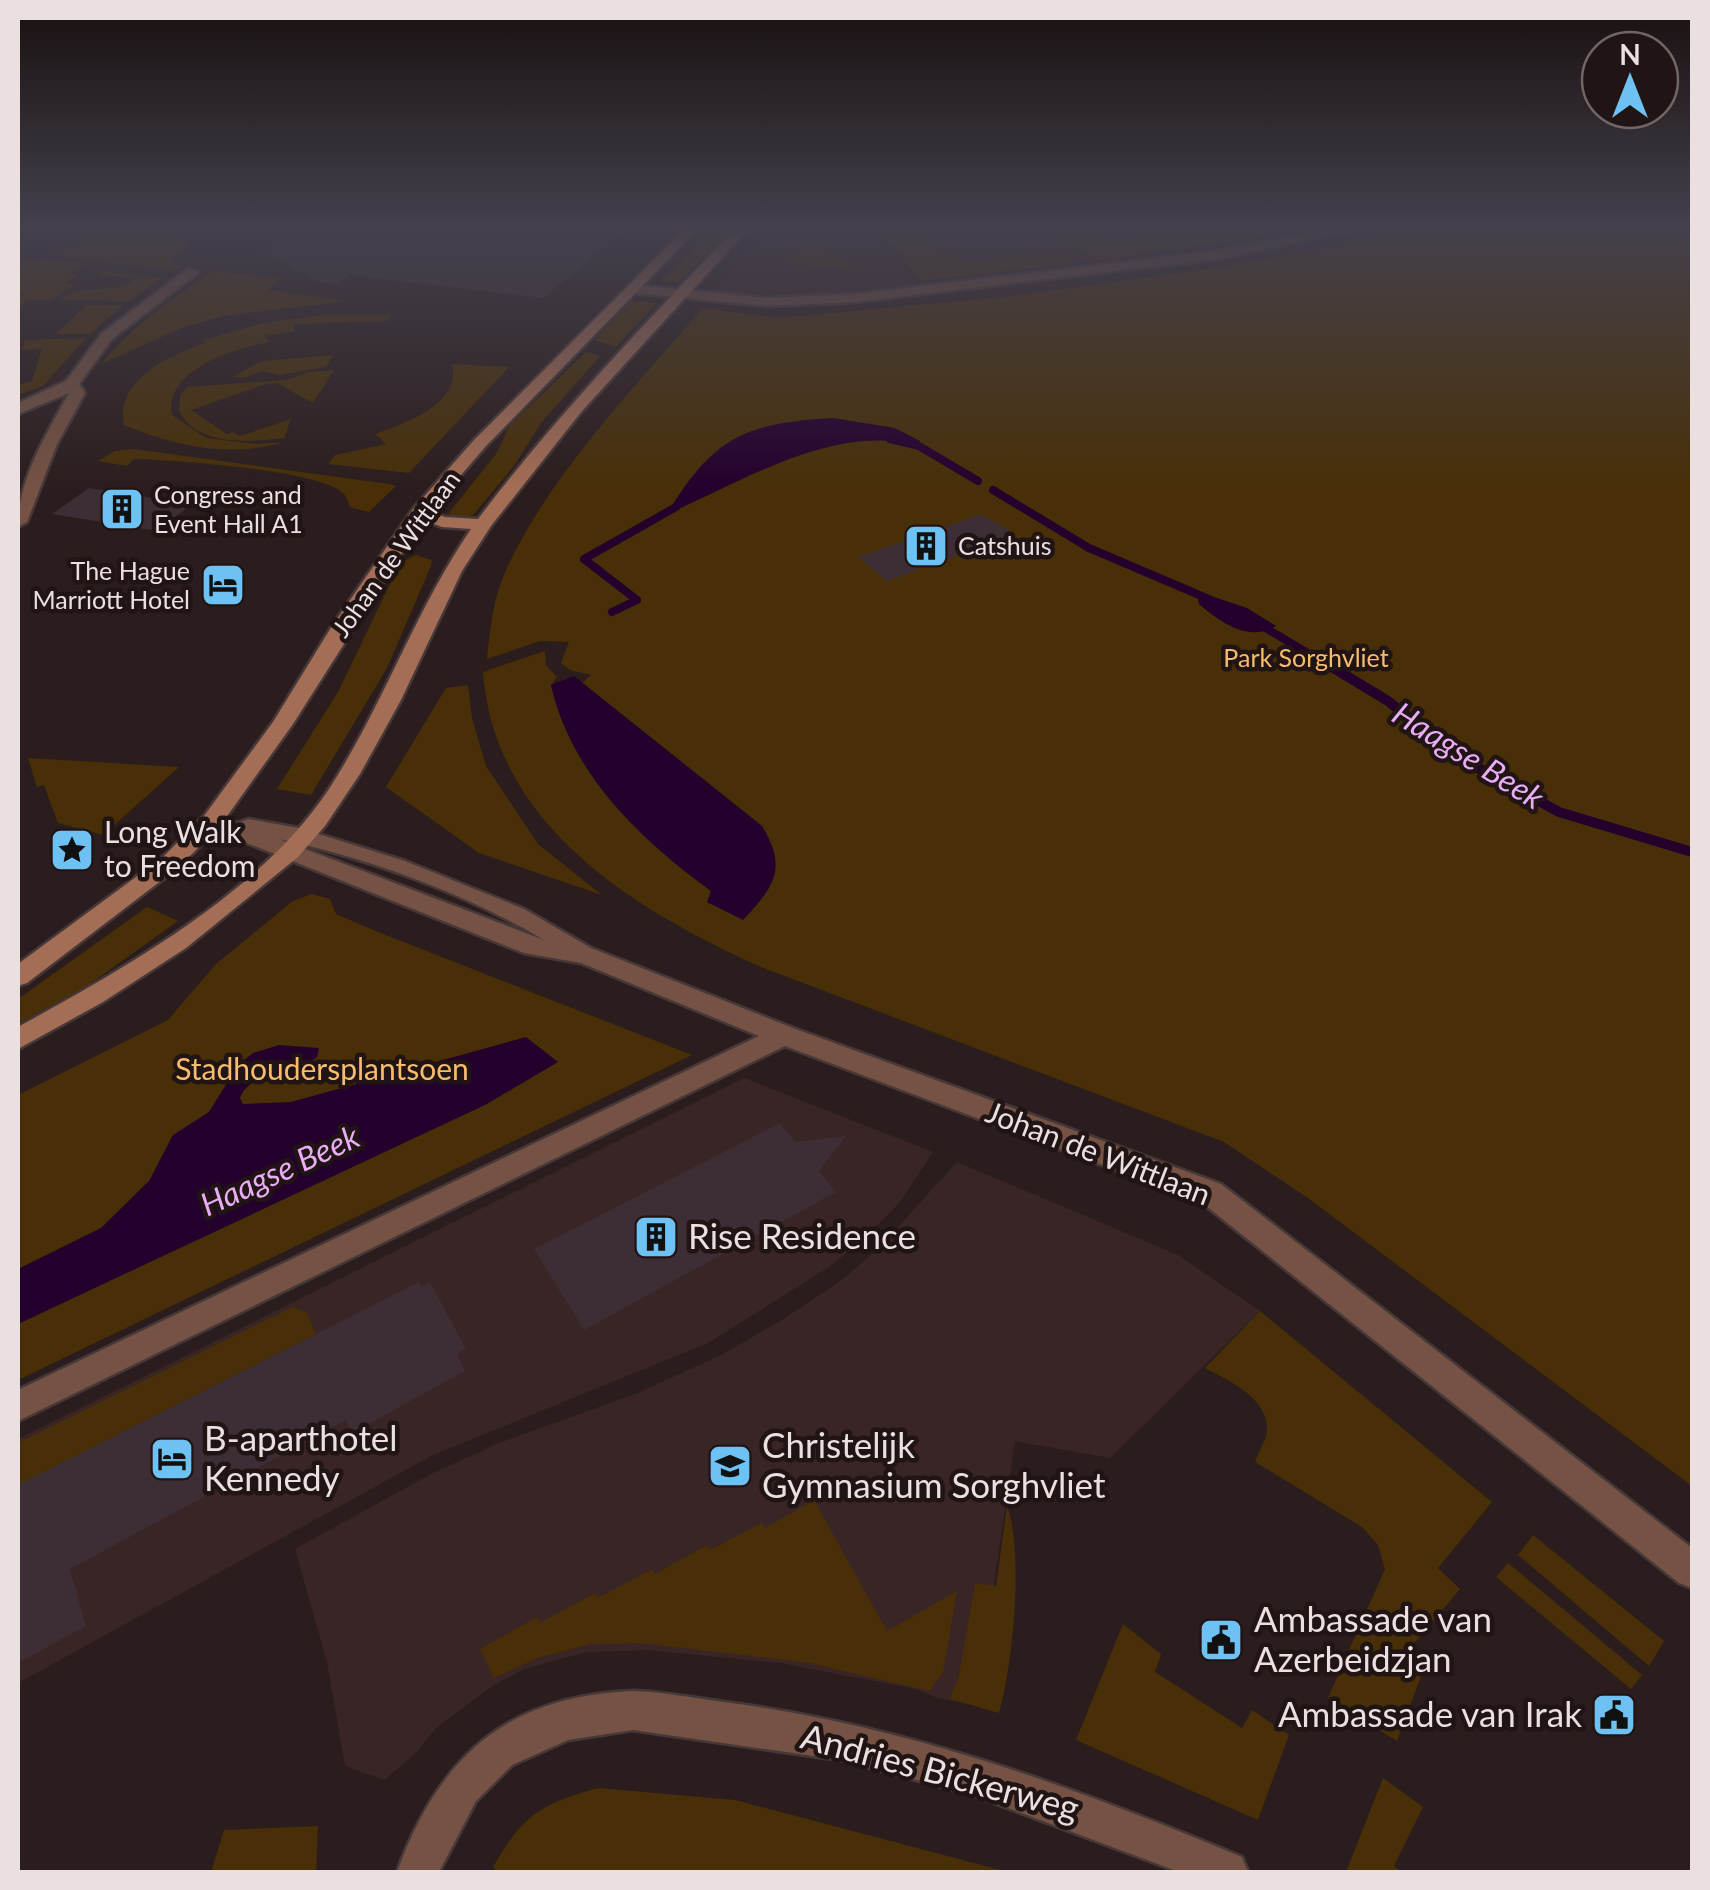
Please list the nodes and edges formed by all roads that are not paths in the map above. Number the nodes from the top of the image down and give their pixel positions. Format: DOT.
graph roads {
  1 [pos="136,315"];
  2 [pos="609,315"];
  3 [pos="660,315"];
  4 [pos="71,384"];
  5 [pos="18,409"];
  6 [pos="420,513"];
  7 [pos="18,522"];
  8 [pos="482,525"];
  9 [pos="212,821"];
  10 [pos="296,844"];
  11 [pos="18,977"];
  12 [pos="784,1035"];
  13 [pos="18,1039"];
  14 [pos="18,1406"];
  15 [pos="1692,1570"];
  16 [pos="418,1872"];
  17 [pos="1228,1872"];
  1 -- 4 [label="street"];
  2 -- 6 [label="main road, Johan de Wittlaan"];
  3 -- 8 [label="main road, Johan de Wittlaan"];
  4 -- 5 [label="street"];
  4 -- 7 [label="street"];
  6 -- 8 [label="main road"];
  6 -- 9 [label="main road, Johan de Wittlaan"];
  8 -- 10 [label="main road, Johan de Wittlaan"];
  9 -- 10 [label="street, Johan de Wittlaan"];
  9 -- 11 [label="main road"];
  10 -- 12 [label="street, Johan de Wittlaan"];
  10 -- 13 [label="main road"];
  12 -- 14 [label="street"];
  12 -- 15 [label="street, Johan de Wittlaan"];
  16 -- 17 [label="street, Andries Bickerweg"];
}
